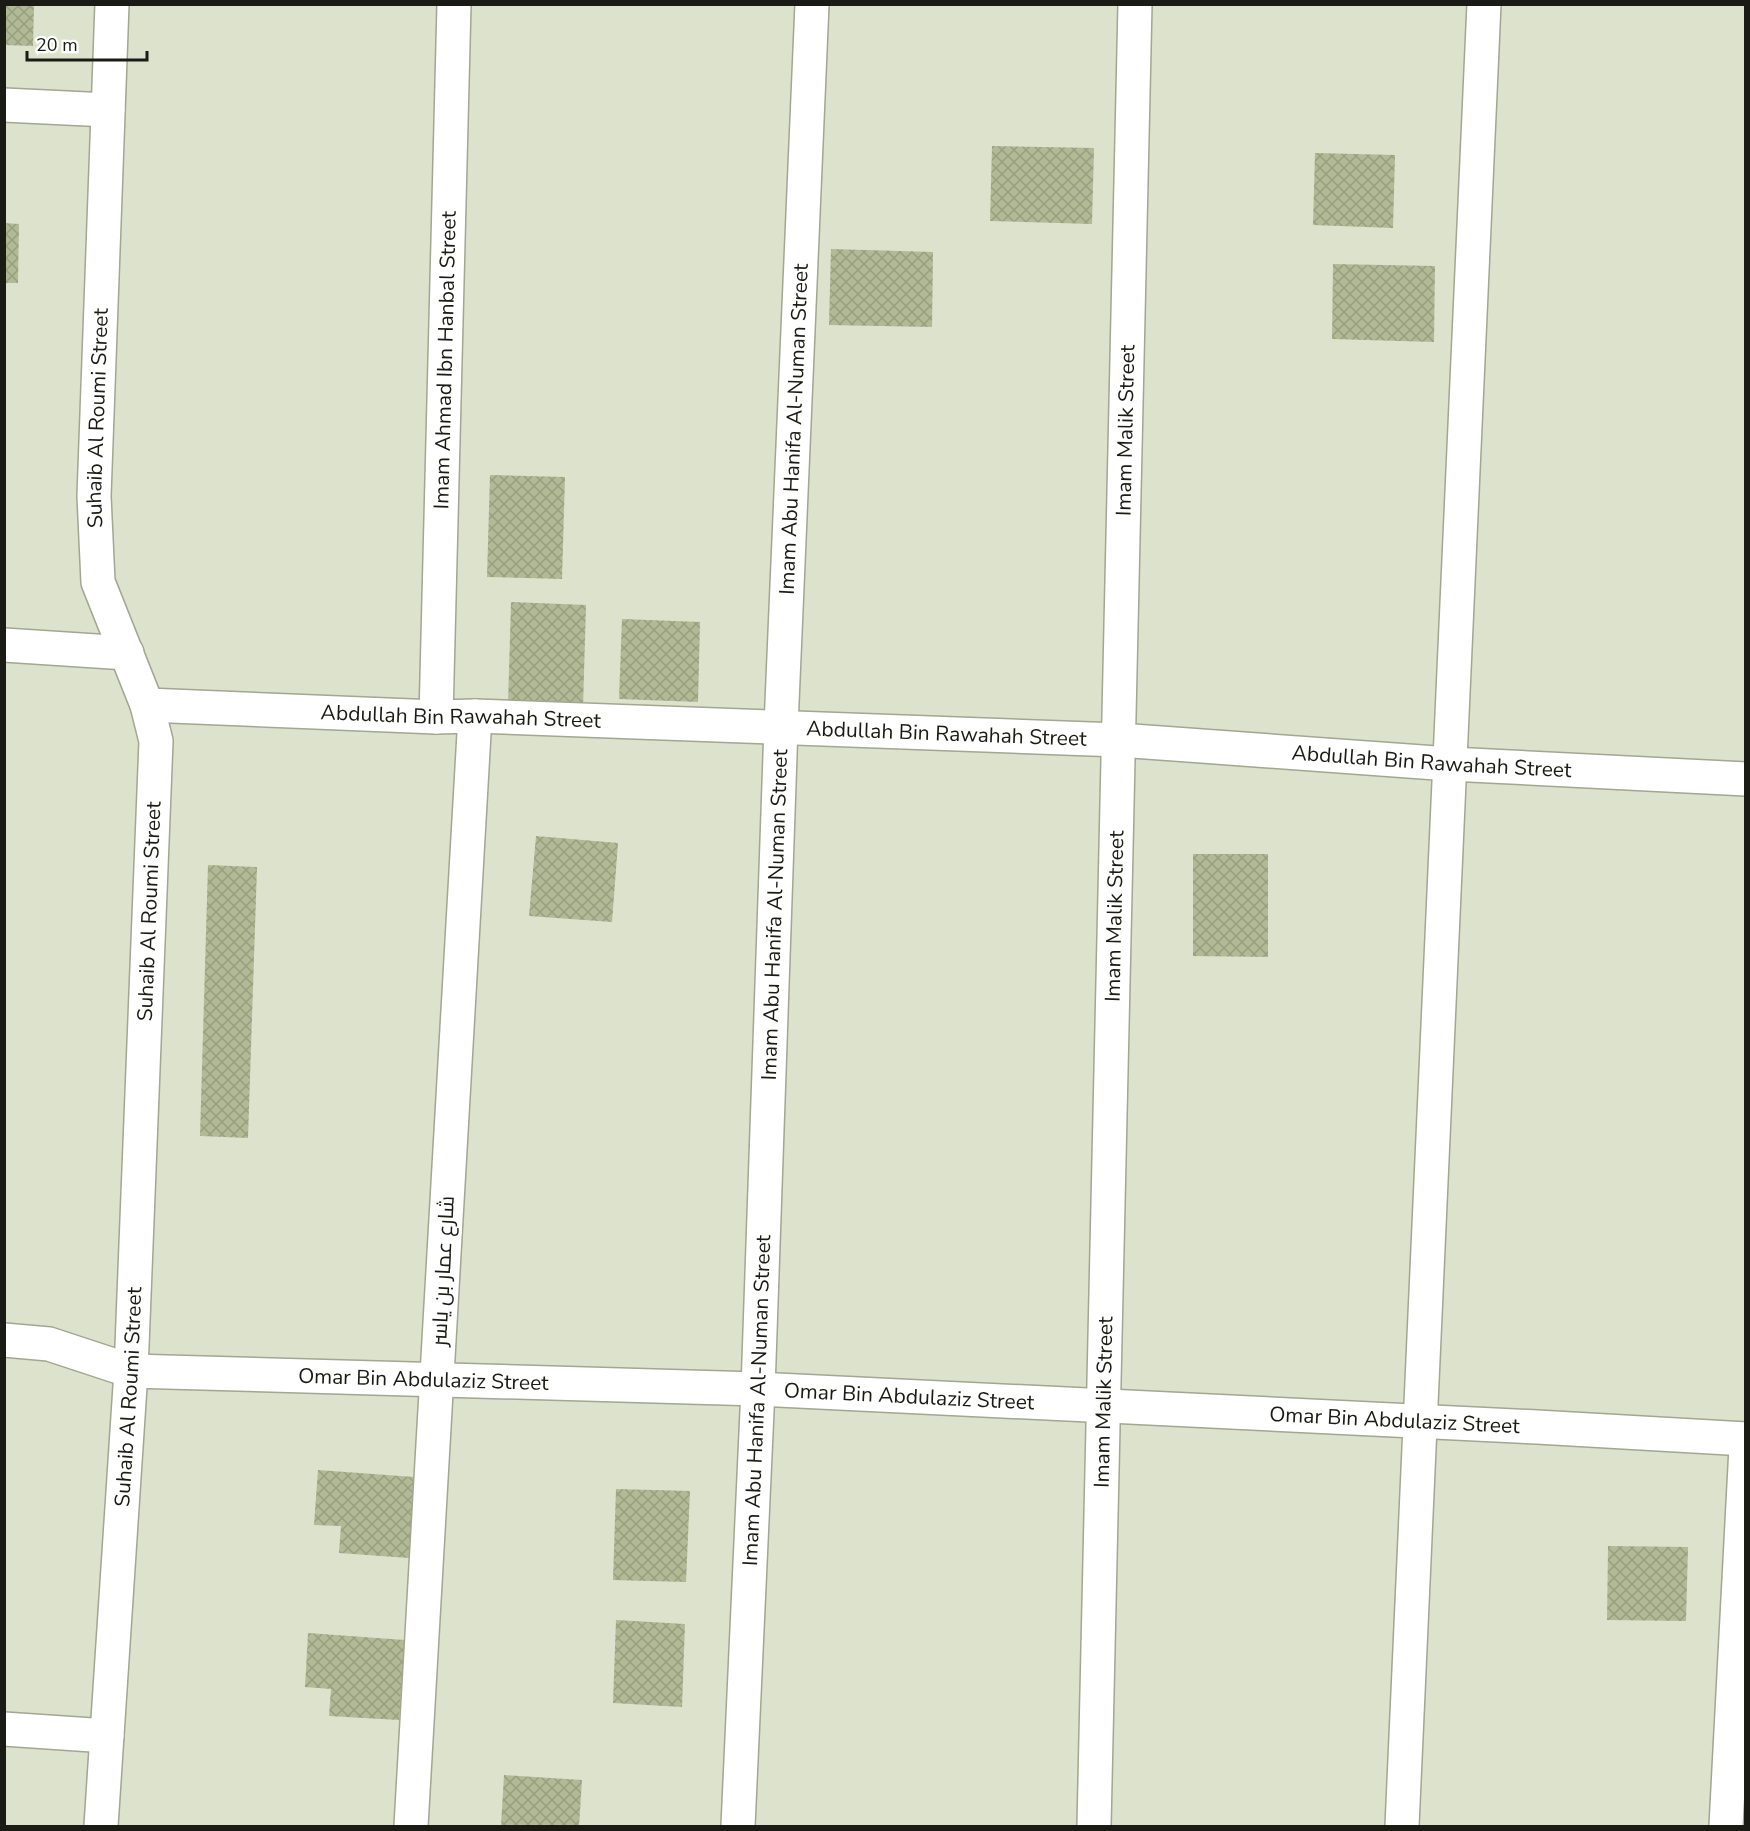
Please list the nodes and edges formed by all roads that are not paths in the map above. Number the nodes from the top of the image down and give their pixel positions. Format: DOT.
graph roads {
  1 [pos="112,4"];
  2 [pos="454,4"];
  3 [pos="812,4"];
  4 [pos="1135,4"];
  5 [pos="1484,4"];
  6 [pos="4,105"];
  7 [pos="108,110"];
  8 [pos="4,645"];
  9 [pos="127,653"];
  10 [pos="147,705"];
  11 [pos="475,716"];
  12 [pos="435,717"];
  13 [pos="781,726"];
  14 [pos="1119,740"];
  15 [pos="1450,764"];
  16 [pos="1746,779"];
  17 [pos="4,1340"];
  18 [pos="131,1371"];
  19 [pos="437,1380"];
  20 [pos="758,1389"];
  21 [pos="1103,1406"];
  22 [pos="1420,1422"];
  23 [pos="1746,1440"];
  24 [pos="1746,1447"];
  25 [pos="4,1730"];
  26 [pos="107,1736"];
  27 [pos="101,1827"];
  28 [pos="411,1827"];
  29 [pos="738,1827"];
  30 [pos="1094,1827"];
  31 [pos="1402,1827"];
  32 [pos="1726,1827"];
  1 -- 7 [label="street, Suhaib Al Roumi Street"];
  2 -- 12 [label="street, Imam Ahmad Ibn Hanbal Street"];
  3 -- 13 [label="street, Imam Abu Hanifa Al-Numan Street"];
  4 -- 14 [label="street, Imam Malik Street"];
  5 -- 15 [label="street"];
  6 -- 7 [label="street"];
  7 -- 9 [label="street, Suhaib Al Roumi Street"];
  8 -- 9 [label="street"];
  9 -- 10 [label="street, Suhaib Al Roumi Street"];
  10 -- 12 [label="street, Abdullah Bin Rawahah Street"];
  10 -- 18 [label="street, Suhaib Al Roumi Street"];
  11 -- 12 [label="street, Abdullah Bin Rawahah Street"];
  11 -- 13 [label="street, Abdullah Bin Rawahah Street"];
  11 -- 19 [label="street, شارع عمار بن ياسر"];
  13 -- 14 [label="street, Abdullah Bin Rawahah Street"];
  13 -- 20 [label="street, Imam Abu Hanifa Al-Numan Street"];
  14 -- 15 [label="street, Abdullah Bin Rawahah Street"];
  14 -- 21 [label="street, Imam Malik Street"];
  15 -- 16 [label="street, Abdullah Bin Rawahah Street"];
  15 -- 22 [label="street"];
  17 -- 18 [label="street, Omar Bin Abdulaziz Street"];
  18 -- 19 [label="street, Omar Bin Abdulaziz Street"];
  18 -- 26 [label="street, Suhaib Al Roumi Street"];
  19 -- 20 [label="street, Omar Bin Abdulaziz Street"];
  19 -- 28 [label="street, شارع عمار بن ياسر"];
  20 -- 21 [label="street, Omar Bin Abdulaziz Street"];
  20 -- 29 [label="street, Imam Abu Hanifa Al-Numan Street"];
  21 -- 22 [label="street, Omar Bin Abdulaziz Street"];
  21 -- 30 [label="street, Imam Malik Street"];
  22 -- 23 [label="street, Omar Bin Abdulaziz Street"];
  22 -- 31 [label="street"];
  24 -- 32 [label="street"];
  25 -- 26 [label="street"];
  26 -- 27 [label="street, Suhaib Al Roumi Street"];
}
